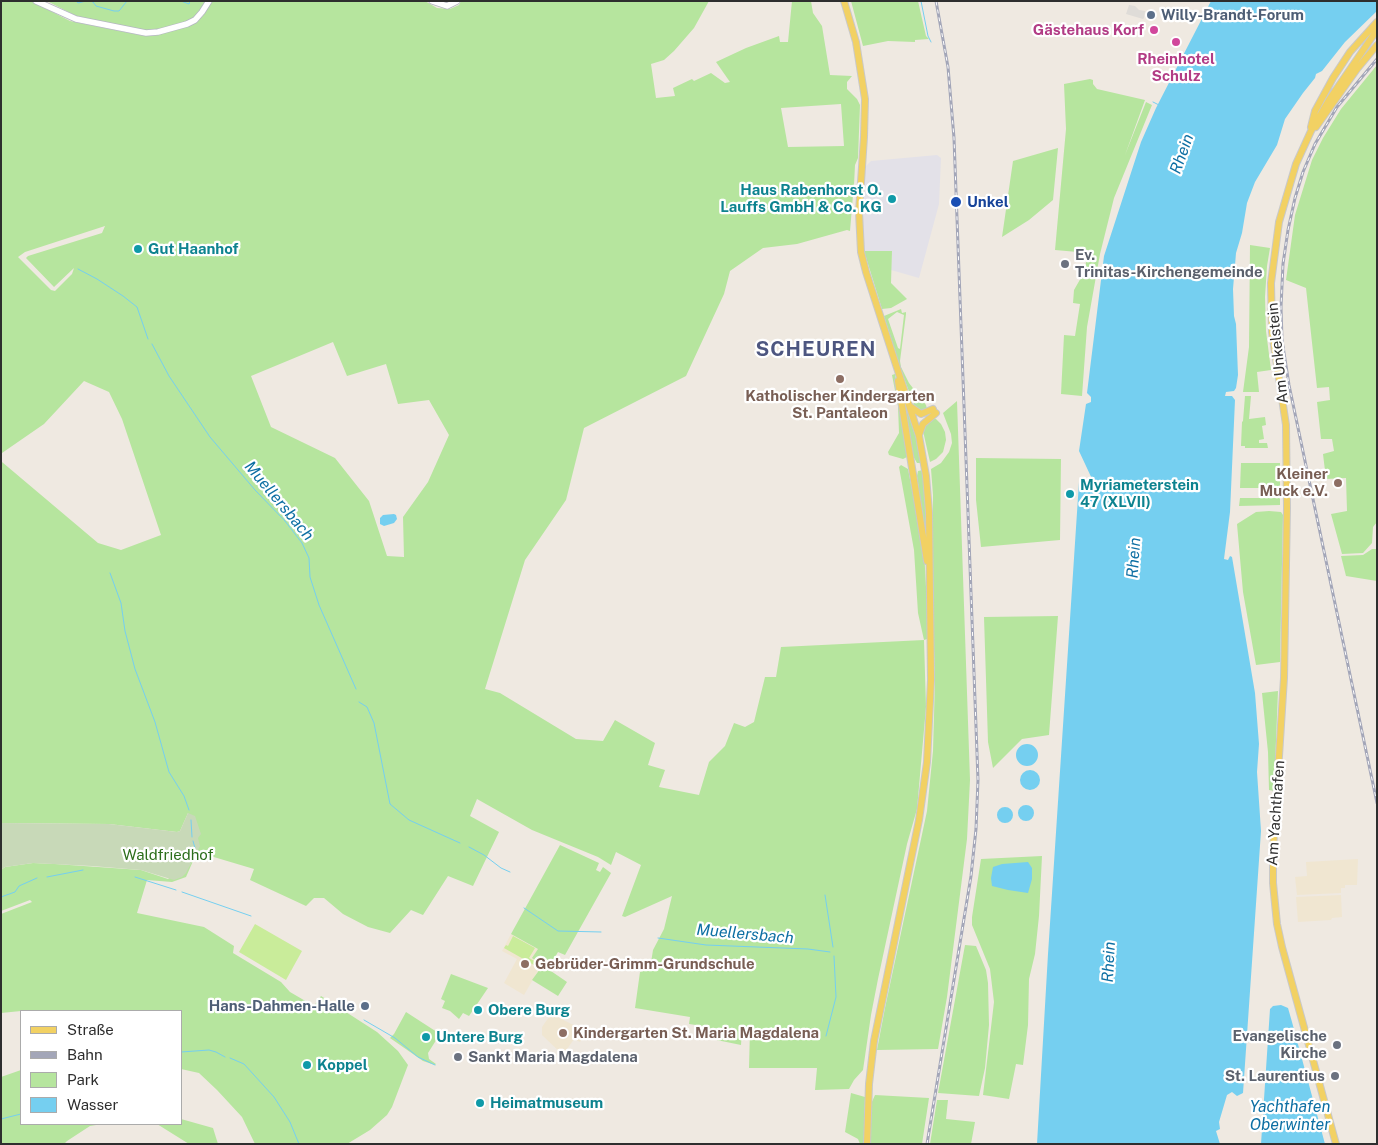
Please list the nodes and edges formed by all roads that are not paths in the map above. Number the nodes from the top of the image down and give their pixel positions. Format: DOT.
graph roads {
  1 [pos="36,1"];
  2 [pos="209,1"];
  3 [pos="432,1"];
  4 [pos="457,1"];
  5 [pos="844,1"];
  6 [pos="1377,22"];
  7 [pos="1377,30"];
  8 [pos="1377,45"];
  9 [pos="1311,131"];
  10 [pos="898,368"];
  11 [pos="910,406"];
  12 [pos="919,436"];
  13 [pos="1287,475"];
  14 [pos="930,572"];
  15 [pos="867,1144"];
  16 [pos="1336,1144"];
  1 -- 2 [label="main road"];
  3 -- 4 [label="main road"];
  5 -- 10 [label="main road"];
  6 -- 9 [label="main road"];
  7 -- 9 [label="main road"];
  8 -- 9 [label="main road"];
  9 -- 13 [label="main road, Am Unkelstein"];
  10 -- 11 [label="main road"];
  10 -- 14 [label="main road"];
  11 -- 12 [label="main road"];
  11 -- 12 [label="main road"];
  12 -- 14 [label="main road"];
  13 -- 16 [label="main road, Am Yachthafen"];
  14 -- 15 [label="main road"];
}
